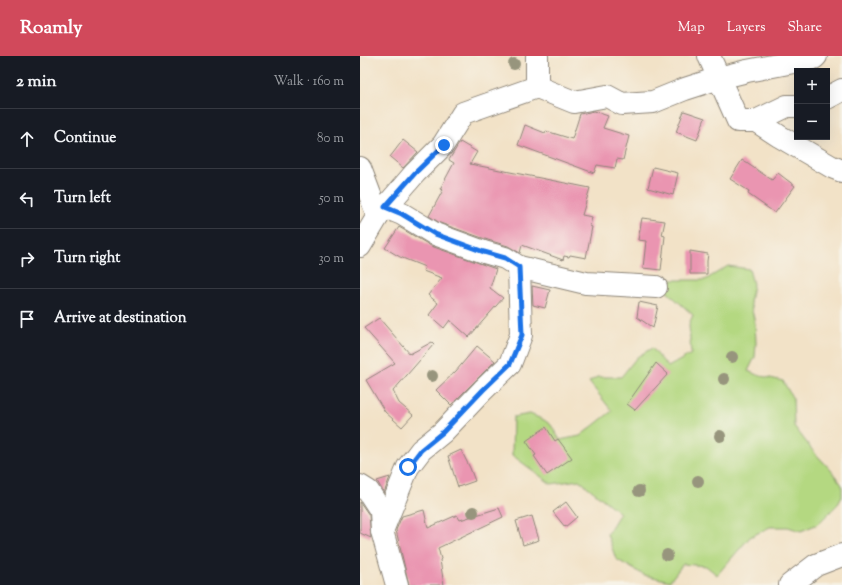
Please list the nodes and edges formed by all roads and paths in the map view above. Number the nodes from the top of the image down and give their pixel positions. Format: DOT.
graph roads {
  1 [pos="537,56"];
  2 [pos="709,56"];
  3 [pos="816,56"];
  4 [pos="719,78"];
  5 [pos="537,87"];
  6 [pos="842,90"];
  7 [pos="830,96"];
  8 [pos="794,106"];
  9 [pos="756,121"];
  10 [pos="360,168"];
  11 [pos="842,171"];
  12 [pos="382,212"];
  13 [pos="360,246"];
  14 [pos="519,267"];
  15 [pos="656,287"];
  16 [pos="360,486"];
  17 [pos="382,531"];
  18 [pos="842,555"];
  19 [pos="397,585"];
  20 [pos="790,585"];
  1 -- 5 [label="street"];
  2 -- 4 [label="street"];
  3 -- 4 [label="street"];
  4 -- 5 [label="street"];
  4 -- 9 [label="street"];
  5 -- 12 [label="street"];
  6 -- 7 [label="street"];
  8 -- 9 [label="street"];
  9 -- 11 [label="street"];
  10 -- 12 [label="street"];
  12 -- 13 [label="street"];
  12 -- 14 [label="street"];
  14 -- 15 [label="street"];
  14 -- 17 [label="street"];
  16 -- 17 [label="street"];
  17 -- 19 [label="street"];
  18 -- 20 [label="street"];
}
